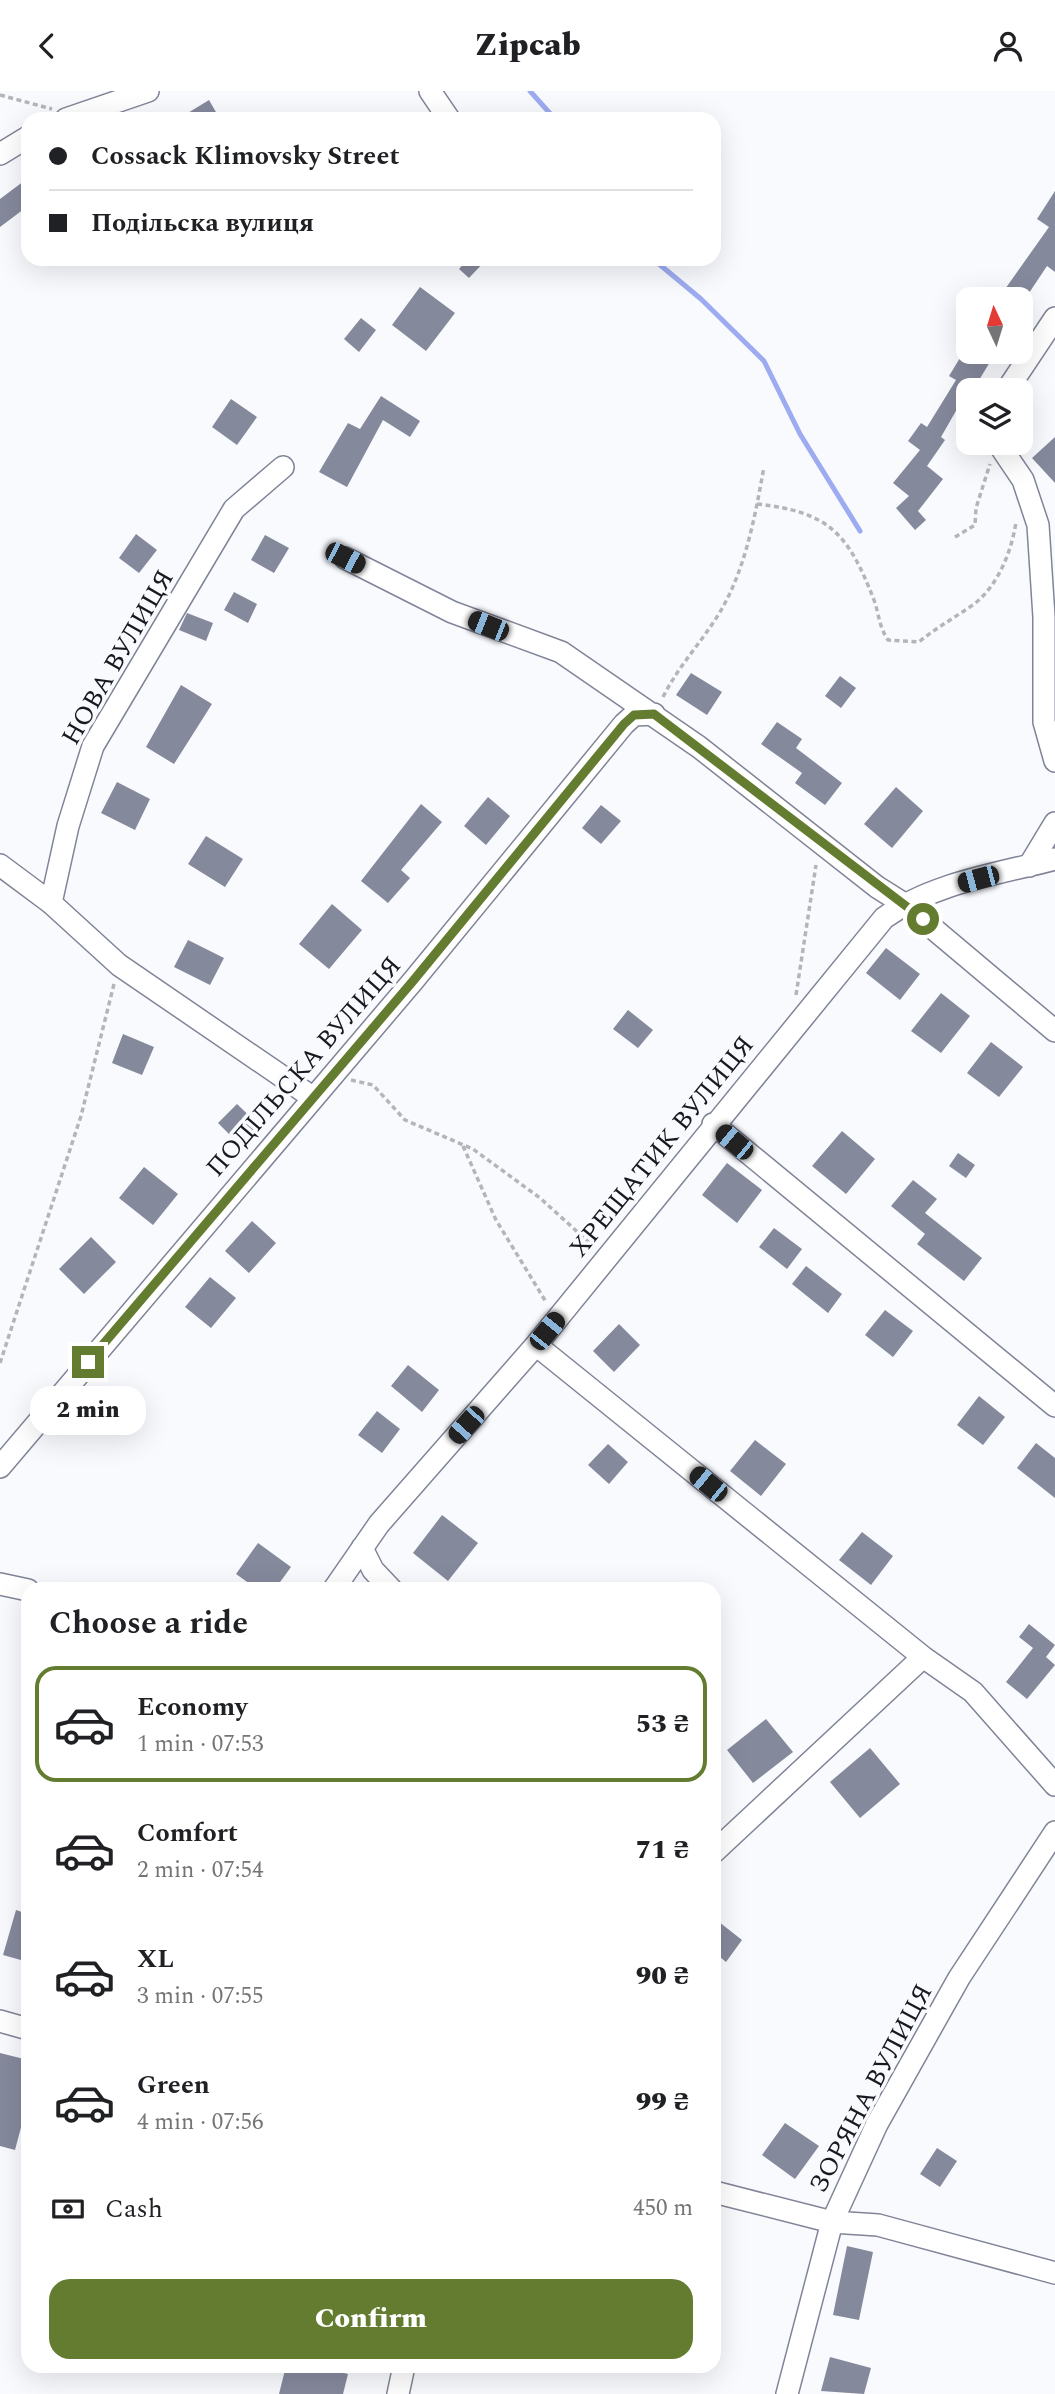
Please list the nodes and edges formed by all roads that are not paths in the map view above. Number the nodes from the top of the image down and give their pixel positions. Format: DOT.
graph roads {
  1 [pos="148,91"];
  2 [pos="429,91"];
  3 [pos="86,112"];
  4 [pos="444,112"];
  5 [pos="21,141"];
  6 [pos="0,153"];
  7 [pos="1055,318"];
  8 [pos="1015,378"];
  9 [pos="1007,455"];
  10 [pos="283,467"];
  11 [pos="345,558"];
  12 [pos="654,714"];
  13 [pos="1055,761"];
  14 [pos="1055,823"];
  15 [pos="1055,859"];
  16 [pos="0,865"];
  17 [pos="1030,866"];
  18 [pos="51,903"];
  19 [pos="904,904"];
  20 [pos="1055,1031"];
  21 [pos="312,1097"];
  22 [pos="713,1124"];
  23 [pos="536,1345"];
  24 [pos="1055,1406"];
  25 [pos="0,1467"];
  26 [pos="362,1548"];
  27 [pos="339,1582"];
  28 [pos="384,1582"];
  29 [pos="0,1584"];
  30 [pos="21,1588"];
  31 [pos="923,1657"];
  32 [pos="1055,1785"];
  33 [pos="1055,1832"];
  34 [pos="721,1845"];
  35 [pos="0,2021"];
  36 [pos="21,2027"];
  37 [pos="721,2194"];
  38 [pos="832,2222"];
  39 [pos="1055,2273"];
  40 [pos="402,2373"];
  41 [pos="397,2394"];
  42 [pos="787,2394"];
  1 -- 3 [label="street"];
  2 -- 4 [label="street"];
  5 -- 6 [label="street"];
  7 -- 8 [label="street"];
  9 -- 13 [label="street"];
  10 -- 18 [label="street, НОВА ВУЛИЦЯ"];
  11 -- 12 [label="street"];
  12 -- 19 [label="street"];
  12 -- 21 [label="street, ПОДІЛЬСКА ВУЛИЦЯ"];
  14 -- 17 [label="street"];
  15 -- 17 [label="street, ХРЕЩАТИК ВУЛИЦЯ"];
  16 -- 18 [label="street"];
  17 -- 19 [label="street, ХРЕЩАТИК ВУЛИЦЯ"];
  18 -- 21 [label="street"];
  19 -- 20 [label="street"];
  19 -- 22 [label="street, ХРЕЩАТИК ВУЛИЦЯ"];
  21 -- 25 [label="street, ПОДІЛЬСКА ВУЛИЦЯ"];
  22 -- 23 [label="street, ХРЕЩАТИК ВУЛИЦЯ"];
  22 -- 24 [label="street"];
  23 -- 26 [label="street, ХРЕЩАТИК ВУЛИЦЯ"];
  23 -- 31 [label="street"];
  26 -- 27 [label="street, ХРЕЩАТИК ВУЛИЦЯ"];
  26 -- 28 [label="street"];
  29 -- 30 [label="street"];
  31 -- 32 [label="street"];
  31 -- 34 [label="street"];
  33 -- 38 [label="street, ЗОРЯНА ВУЛИЦЯ"];
  35 -- 36 [label="street"];
  37 -- 38 [label="street"];
  38 -- 39 [label="street"];
  38 -- 42 [label="street, ЗОРЯНА ВУЛИЦЯ"];
  40 -- 41 [label="street"];
}
